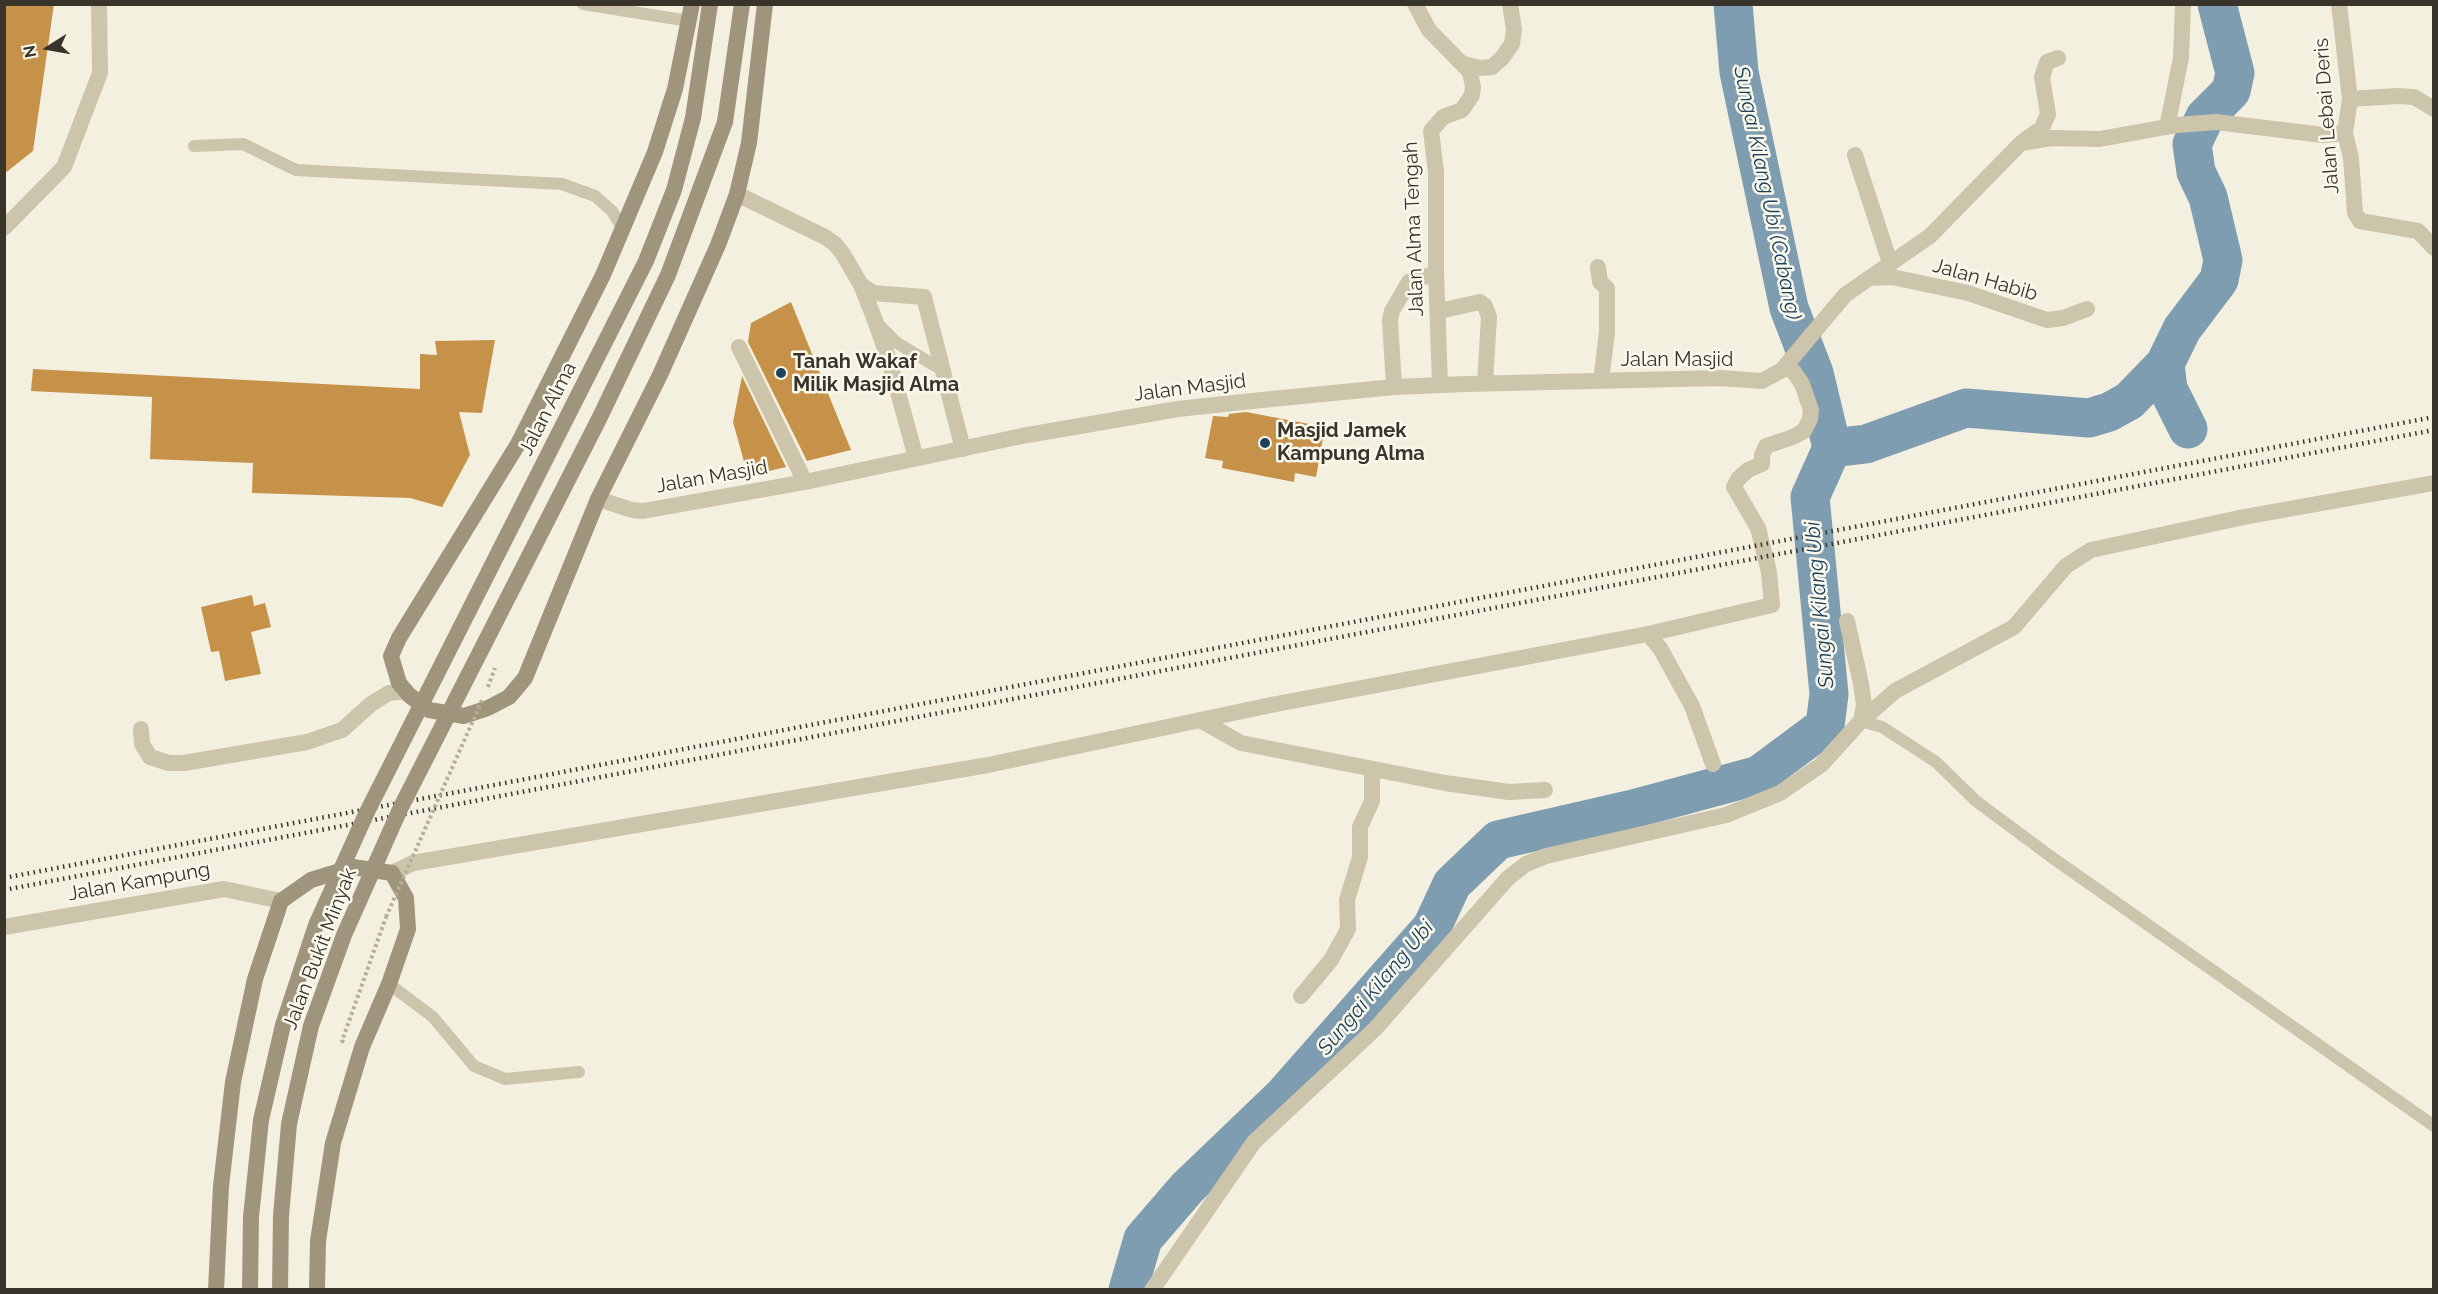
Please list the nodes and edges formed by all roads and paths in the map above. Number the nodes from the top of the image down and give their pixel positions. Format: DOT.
graph roads {
  1 [pos="99,4"];
  2 [pos="583,4"];
  3 [pos="710,4"];
  4 [pos="741,4"];
  5 [pos="765,4"];
  6 [pos="1415,4"];
  7 [pos="1510,4"];
  8 [pos="2183,4"];
  9 [pos="2339,4"];
  10 [pos="690,13"];
  11 [pos="2058,58"];
  12 [pos="1464,64"];
  13 [pos="2350,99"];
  14 [pos="2433,109"];
  15 [pos="2172,126"];
  16 [pos="2345,133"];
  17 [pos="2021,143"];
  18 [pos="194,146"];
  19 [pos="1855,155"];
  20 [pos="737,194"];
  21 [pos="4,228"];
  22 [pos="623,229"];
  23 [pos="2430,245"];
  24 [pos="1890,263"];
  25 [pos="1598,267"];
  26 [pos="1436,275"];
  27 [pos="1869,278"];
  28 [pos="861,285"];
  29 [pos="2087,309"];
  30 [pos="1438,311"];
  31 [pos="875,320"];
  32 [pos="739,347"];
  33 [pos="1788,364"];
  34 [pos="944,370"];
  35 [pos="1601,381"];
  36 [pos="1485,383"];
  37 [pos="1440,385"];
  38 [pos="1394,387"];
  39 [pos="963,448"];
  40 [pos="916,458"];
  41 [pos="805,482"];
  42 [pos="2433,483"];
  43 [pos="598,499"];
  44 [pos="1847,621"];
  45 [pos="1648,634"];
  46 [pos="498,659"];
  47 [pos="406,691"];
  48 [pos="1200,720"];
  49 [pos="1861,721"];
  50 [pos="141,729"];
  51 [pos="1713,764"];
  52 [pos="1372,770"];
  53 [pos="1545,790"];
  54 [pos="367,812"];
  55 [pos="392,873"];
  56 [pos="281,901"];
  57 [pos="4,927"];
  58 [pos="389,984"];
  59 [pos="1301,996"];
  60 [pos="362,1047"];
  61 [pos="579,1072"];
  62 [pos="2433,1126"];
  63 [pos="216,1290"];
  64 [pos="250,1290"];
  65 [pos="280,1290"];
  66 [pos="317,1290"];
  67 [pos="1152,1290"];
  1 -- 21 [label="street"];
  2 -- 10 [label="lane"];
  3 -- 54 [label="main road, Jalan Alma, bridge"];
  4 -- 65 [label="main road, Jalan Bukit Minyak, bridge"];
  5 -- 20 [label="main road"];
  6 -- 12 [label="street"];
  7 -- 12 [label="street"];
  8 -- 15 [label="street"];
  9 -- 13 [label="street, Jalan Lebai Deris"];
  10 -- 22 [label="main road"];
  11 -- 17 [label="street"];
  12 -- 26 [label="street, Jalan Alma Tengah"];
  13 -- 14 [label="street"];
  13 -- 16 [label="street, Jalan Lebai Deris"];
  15 -- 16 [label="street"];
  15 -- 17 [label="street"];
  16 -- 23 [label="street, Jalan Lebai Deris"];
  17 -- 24 [label="street"];
  18 -- 22 [label="lane"];
  19 -- 24 [label="street"];
  20 -- 28 [label="street"];
  20 -- 43 [label="main road"];
  22 -- 47 [label="main road"];
  24 -- 27 [label="street"];
  25 -- 35 [label="street"];
  26 -- 30 [label="street, Jalan Alma Tengah"];
  26 -- 38 [label="street"];
  27 -- 29 [label="street, Jalan Habib"];
  27 -- 33 [label="street"];
  28 -- 31 [label="street"];
  28 -- 34 [label="street"];
  30 -- 36 [label="street"];
  30 -- 37 [label="street, Jalan Alma Tengah"];
  31 -- 34 [label="lane"];
  31 -- 40 [label="street"];
  32 -- 41 [label="street"];
  33 -- 35 [label="street, Jalan Masjid"];
  33 -- 45 [label="street"];
  34 -- 39 [label="street"];
  35 -- 36 [label="street, Jalan Masjid"];
  36 -- 37 [label="street, Jalan Masjid"];
  37 -- 38 [label="street, Jalan Masjid"];
  38 -- 39 [label="street, Jalan Masjid"];
  39 -- 40 [label="street, Jalan Masjid"];
  40 -- 41 [label="street, Jalan Masjid"];
  41 -- 43 [label="street, Jalan Masjid"];
  42 -- 49 [label="street"];
  43 -- 47 [label="main road"];
  44 -- 49 [label="street"];
  45 -- 48 [label="street"];
  45 -- 51 [label="street"];
  46 -- 60 [label="path, bridge"];
  47 -- 50 [label="street"];
  48 -- 52 [label="street"];
  48 -- 55 [label="street"];
  49 -- 62 [label="lane"];
  49 -- 67 [label="street"];
  52 -- 53 [label="street"];
  52 -- 59 [label="street"];
  54 -- 64 [label="main road, Jalan Bukit Minyak, bridge"];
  55 -- 56 [label="main road"];
  55 -- 58 [label="main road"];
  56 -- 57 [label="street, Jalan Kampung"];
  56 -- 63 [label="main road"];
  58 -- 60 [label="main road"];
  58 -- 61 [label="lane"];
  60 -- 66 [label="main road"];
}
